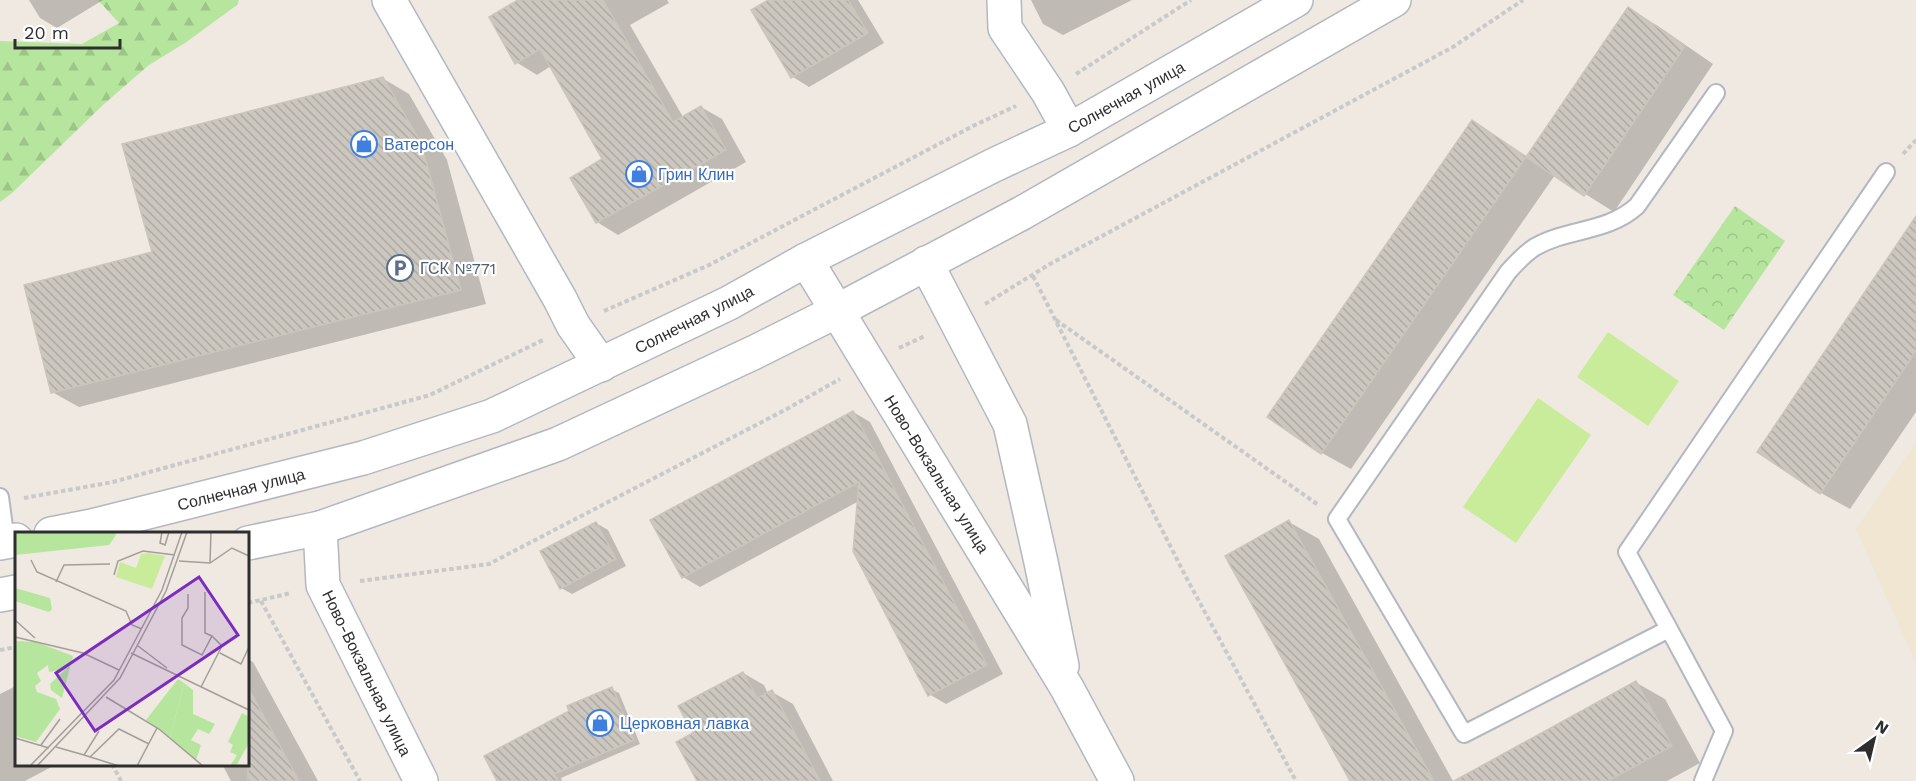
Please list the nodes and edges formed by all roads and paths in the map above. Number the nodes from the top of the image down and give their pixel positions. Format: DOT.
graph roads {
  1 [pos="389,0"];
  2 [pos="1004,0"];
  3 [pos="1191,0"];
  4 [pos="1296,0"];
  5 [pos="1394,0"];
  6 [pos="1523,0"];
  7 [pos="1048,92"];
  8 [pos="1716,93"];
  9 [pos="1069,130"];
  10 [pos="1886,172"];
  11 [pos="806,260"];
  12 [pos="926,262"];
  13 [pos="1032,276"];
  14 [pos="837,311"];
  15 [pos="1055,320"];
  16 [pos="956,321"];
  17 [pos="573,325"];
  18 [pos="868,363"];
  19 [pos="601,365"];
  20 [pos="0,497"];
  21 [pos="1,502"];
  22 [pos="1337,519"];
  23 [pos="320,528"];
  24 [pos="61,532"];
  25 [pos="8,542"];
  26 [pos="249,543"];
  27 [pos="323,585"];
  28 [pos="15,592"];
  29 [pos="0,595"];
  30 [pos="261,601"];
  31 [pos="249,603"];
  32 [pos="1669,629"];
  33 [pos="15,647"];
  34 [pos="0,651"];
  35 [pos="1067,688"];
  36 [pos="113,766"];
  37 [pos="121,781"];
  38 [pos="360,781"];
  39 [pos="421,781"];
  40 [pos="1117,781"];
  41 [pos="1296,781"];
  42 [pos="1703,781"];
  1 -- 17 [label="main road"];
  2 -- 7 [label="main road"];
  3 -- 7 [label="path"];
  4 -- 9 [label="main road, Солнечная улица"];
  5 -- 12 [label="main road"];
  6 -- 13 [label="path"];
  7 -- 9 [label="main road"];
  7 -- 17 [label="path"];
  8 -- 22 [label="lane"];
  9 -- 11 [label="main road, Солнечная улица"];
  10 -- 32 [label="lane"];
  11 -- 14 [label="main road, Ново-Вокзальная улица"];
  11 -- 19 [label="main road, Солнечная улица"];
  12 -- 14 [label="main road"];
  12 -- 16 [label="main road, Ново-Вокзальная улица"];
  13 -- 15 [label="path"];
  13 -- 16 [label="path"];
  14 -- 18 [label="main road, Ново-Вокзальная улица"];
  14 -- 23 [label="main road"];
  15 -- 22 [label="path"];
  15 -- 41 [label="path"];
  16 -- 18 [label="path"];
  16 -- 35 [label="main road, Ново-Вокзальная улица"];
  17 -- 19 [label="main road"];
  17 -- 21 [label="path"];
  18 -- 27 [label="path"];
  18 -- 35 [label="main road, Ново-Вокзальная улица"];
  19 -- 24 [label="main road, Солнечная улица"];
  20 -- 21 [label="lane"];
  21 -- 25 [label="lane"];
  22 -- 32 [label="lane"];
  23 -- 26 [label="main road"];
  23 -- 27 [label="main road, Ново-Вокзальная улица"];
  27 -- 30 [label="path"];
  27 -- 39 [label="main road, Ново-Вокзальная улица"];
  28 -- 29 [label="main road"];
  30 -- 31 [label="path"];
  30 -- 38 [label="path"];
  32 -- 42 [label="lane"];
  33 -- 34 [label="path"];
  35 -- 40 [label="main road, Ново-Вокзальная улица"];
  36 -- 37 [label="path"];
}
